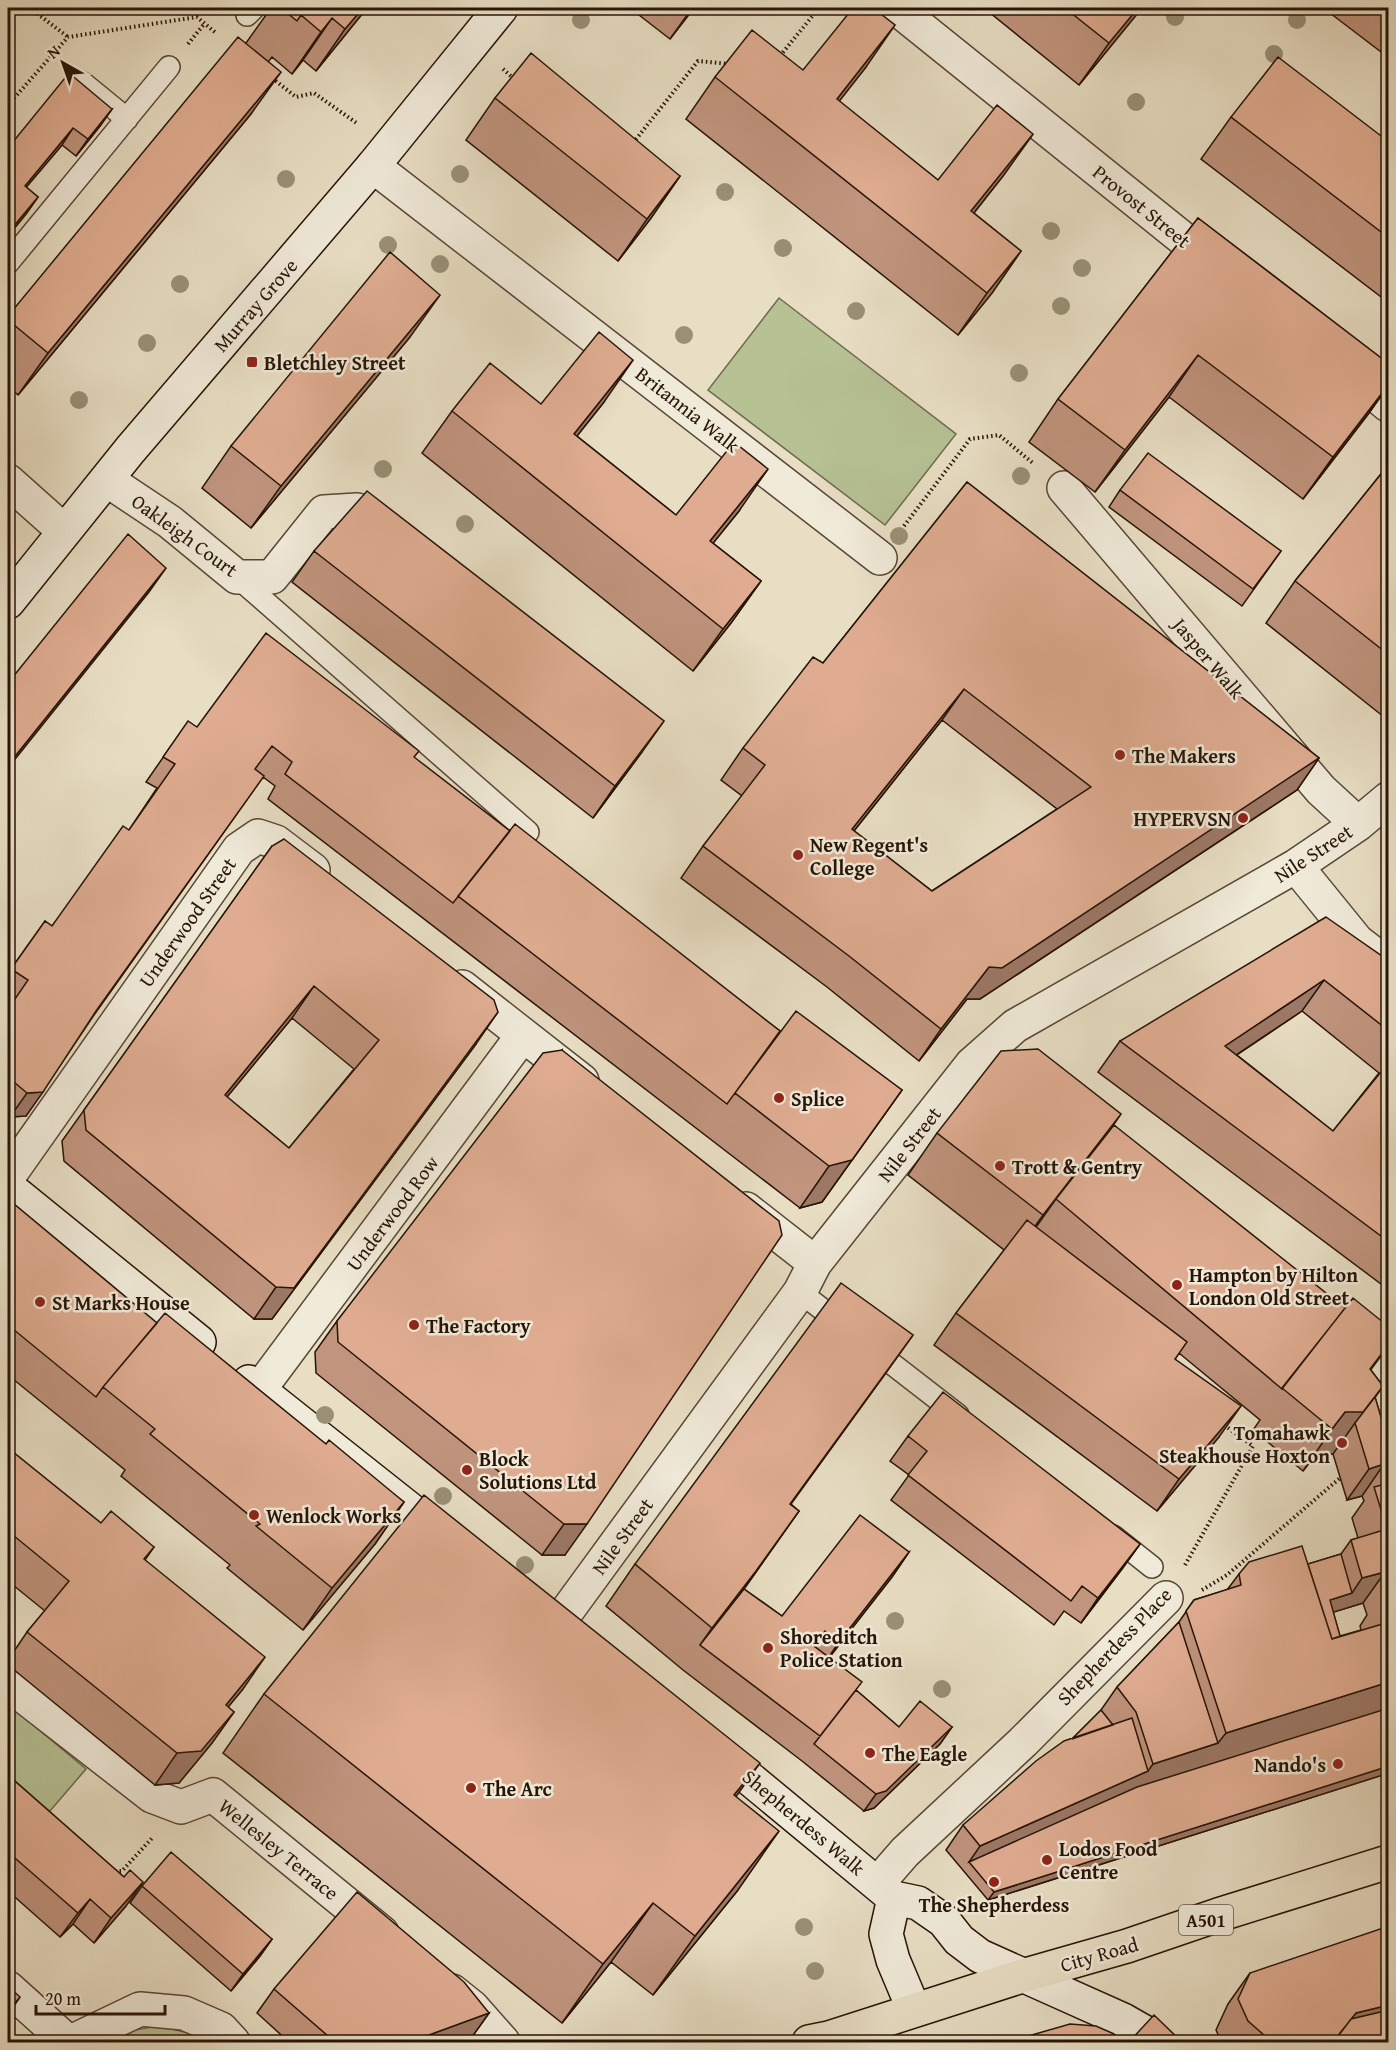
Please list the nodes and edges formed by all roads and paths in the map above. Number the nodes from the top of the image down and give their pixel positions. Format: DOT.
graph roads {
  1 [pos="30,8"];
  2 [pos="501,8"];
  3 [pos="819,8"];
  4 [pos="896,8"];
  5 [pos="69,37"];
  6 [pos="472,44"];
  7 [pos="777,59"];
  8 [pos="740,65"];
  9 [pos="169,67"];
  10 [pos="516,81"];
  11 [pos="83,83"];
  12 [pos="127,119"];
  13 [pos="632,144"];
  14 [pos="373,166"];
  15 [pos="8,263"];
  16 [pos="1244,288"];
  17 [pos="1325,353"];
  18 [pos="1389,405"];
  19 [pos="107,480"];
  20 [pos="8,482"];
  21 [pos="1064,488"];
  22 [pos="374,525"];
  23 [pos="64,531"];
  24 [pos="879,558"];
  25 [pos="237,577"];
  26 [pos="8,602"];
  27 [pos="1389,799"];
  28 [pos="1358,824"];
  29 [pos="528,832"];
  30 [pos="1296,867"];
  31 [pos="340,892"];
  32 [pos="1389,966"];
  33 [pos="441,970"];
  34 [pos="1015,1026"];
  35 [pos="523,1035"];
  36 [pos="1035,1054"];
  37 [pos="605,1098"];
  38 [pos="8,1177"];
  39 [pos="8,1187"];
  40 [pos="723,1190"];
  41 [pos="815,1263"];
  42 [pos="800,1292"];
  43 [pos="1318,1309"];
  44 [pos="1389,1366"];
  45 [pos="259,1390"];
  46 [pos="1216,1418"];
  47 [pos="973,1427"];
  48 [pos="1340,1478"];
  49 [pos="1095,1523"];
  50 [pos="473,1560"];
  51 [pos="1152,1567"];
  52 [pos="1166,1598"];
  53 [pos="528,1604"];
  54 [pos="556,1626"];
  55 [pos="583,1647"];
  56 [pos="8,1684"];
  57 [pos="692,1732"];
  58 [pos="181,1807"];
  59 [pos="1389,1862"];
  60 [pos="110,1872"];
  61 [pos="886,1890"];
  62 [pos="1022,1976"];
  63 [pos="8,1988"];
  64 [pos="914,2010"];
  65 [pos="69,2043"];
  66 [pos="233,2043"];
  67 [pos="503,2043"];
  68 [pos="809,2043"];
  69 [pos="1156,2043"];
  1 -- 5 [label="path"];
  2 -- 6 [label="street, Murray Grove"];
  3 -- 7 [label="path"];
  4 -- 16 [label="street, Provost Street"];
  6 -- 10 [label="path"];
  6 -- 14 [label="street, Murray Grove"];
  8 -- 13 [label="path"];
  9 -- 12 [label="lane"];
  11 -- 12 [label="lane"];
  12 -- 15 [label="lane"];
  14 -- 19 [label="street, Murray Grove"];
  14 -- 24 [label="street, Britannia Walk"];
  17 -- 18 [label="street"];
  19 -- 23 [label="street, Murray Grove"];
  19 -- 25 [label="street, Oakleigh Court"];
  20 -- 23 [label="street"];
  21 -- 24 [label="path"];
  21 -- 28 [label="street, Jasper Walk"];
  22 -- 25 [label="street, Oakleigh Court"];
  23 -- 26 [label="street, Murray Grove"];
  25 -- 29 [label="lane"];
  27 -- 28 [label="street, Nile Street"];
  28 -- 30 [label="street, Nile Street"];
  30 -- 32 [label="street"];
  30 -- 34 [label="street, Nile Street"];
  31 -- 38 [label="street, Underwood Street"];
  33 -- 35 [label="street"];
  34 -- 36 [label="street"];
  34 -- 41 [label="street, Nile Street"];
  35 -- 37 [label="street"];
  35 -- 45 [label="street, Underwood Row"];
  39 -- 45 [label="street"];
  40 -- 41 [label="street"];
  41 -- 42 [label="street, Nile Street"];
  42 -- 47 [label="lane"];
  42 -- 54 [label="street, Nile Street"];
  43 -- 44 [label="street"];
  45 -- 50 [label="street"];
  46 -- 52 [label="path, Shepherdess Place"];
  48 -- 52 [label="path"];
  49 -- 51 [label="lane"];
  52 -- 61 [label="street, Shepherdess Place"];
  53 -- 54 [label="street"];
  54 -- 55 [label="street"];
  56 -- 58 [label="street"];
  57 -- 61 [label="street, Shepherdess Walk"];
  58 -- 60 [label="path"];
  58 -- 67 [label="street, Wellesley Terrace"];
  59 -- 62 [label="highway, City Road / A501"];
  61 -- 62 [label="street, Shepherdess Walk"];
  61 -- 64 [label="street"];
  62 -- 64 [label="highway, City Road / A501"];
  62 -- 69 [label="street, Shepherdess Walk"];
  63 -- 65 [label="street"];
  64 -- 68 [label="highway, City Road / A501"];
  65 -- 66 [label="street"];
}
